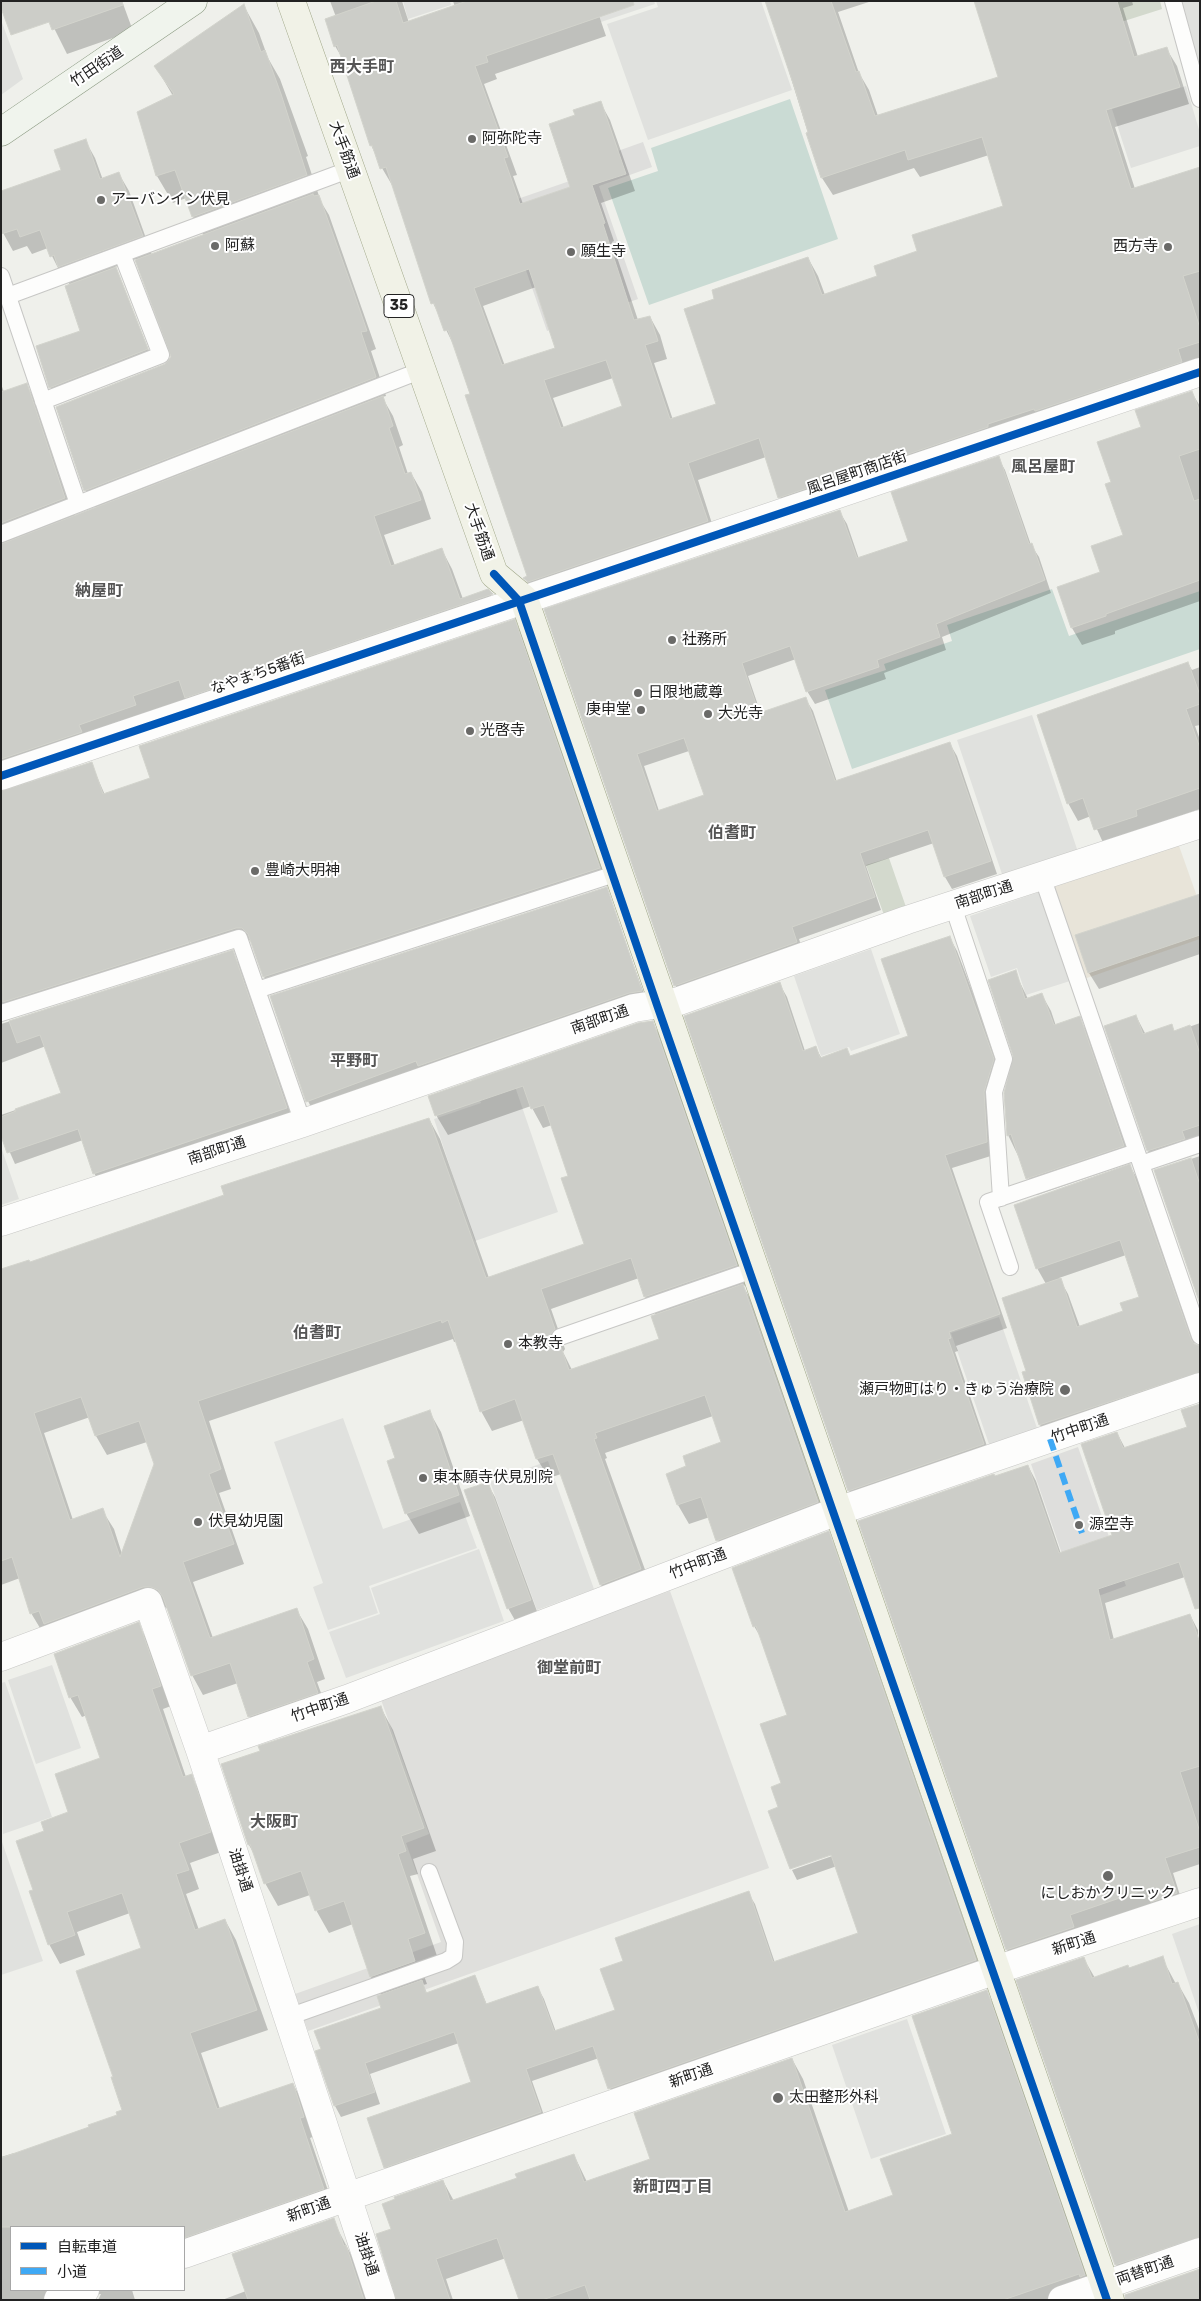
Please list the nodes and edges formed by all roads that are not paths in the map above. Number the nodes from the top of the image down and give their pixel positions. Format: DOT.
graph roads {
  1 [pos="193,1"];
  2 [pos="291,1"];
  3 [pos="1173,1"];
  4 [pos="1200,99"];
  5 [pos="1,132"];
  6 [pos="351,169"];
  7 [pos="122,254"];
  8 [pos="1,276"];
  9 [pos="8,296"];
  10 [pos="422,370"];
  11 [pos="1200,372"];
  12 [pos="44,401"];
  13 [pos="78,504"];
  14 [pos="1,534"];
  15 [pos="524,599"];
  16 [pos="1,776"];
  17 [pos="1200,824"];
  18 [pos="618,873"];
  19 [pos="1042,876"];
  20 [pos="953,906"];
  21 [pos="257,990"];
  22 [pos="662,1004"];
  23 [pos="1,1014"];
  24 [pos="303,1123"];
  25 [pos="1200,1144"];
  26 [pos="1138,1158"];
  27 [pos="1001,1198"];
  28 [pos="1,1222"];
  29 [pos="1010,1267"];
  30 [pos="753,1270"];
  31 [pos="1200,1336"];
  32 [pos="560,1337"];
  33 [pos="1200,1387"];
  34 [pos="839,1511"];
  35 [pos="4,1648"];
  36 [pos="200,1750"];
  37 [pos="429,1872"];
  38 [pos="1200,1902"];
  39 [pos="997,1970"];
  40 [pos="288,2017"];
  41 [pos="347,2196"];
  42 [pos="1200,2252"];
  43 [pos="185,2254"];
  44 [pos="83,2291"];
  45 [pos="1108,2292"];
  46 [pos="58,2300"];
  47 [pos="382,2300"];
  48 [pos="1062,2300"];
  1 -- 5 [label="main road, 竹田街道"];
  2 -- 6 [label="main road, 大手筋通 / 35"];
  3 -- 4 [label="lane"];
  6 -- 7 [label="lane"];
  6 -- 10 [label="main road, 大手筋通 / 35"];
  7 -- 9 [label="lane"];
  7 -- 12 [label="lane"];
  8 -- 9 [label="lane"];
  9 -- 12 [label="lane"];
  10 -- 13 [label="lane"];
  10 -- 15 [label="main road, 大手筋通 / 35"];
  11 -- 15 [label="street, 風呂屋町商店街"];
  12 -- 13 [label="lane"];
  13 -- 14 [label="lane"];
  15 -- 16 [label="street, なやまち5番街"];
  15 -- 18 [label="main road"];
  17 -- 19 [label="street, 南部町通"];
  18 -- 21 [label="lane"];
  18 -- 22 [label="main road"];
  19 -- 20 [label="street, 南部町通"];
  19 -- 26 [label="lane"];
  20 -- 22 [label="street, 南部町通"];
  20 -- 27 [label="lane"];
  21 -- 23 [label="lane"];
  21 -- 24 [label="lane"];
  22 -- 24 [label="street, 南部町通"];
  22 -- 30 [label="main road"];
  24 -- 28 [label="street, 南部町通"];
  25 -- 26 [label="lane"];
  26 -- 27 [label="lane"];
  26 -- 31 [label="lane"];
  27 -- 29 [label="lane"];
  30 -- 32 [label="lane"];
  30 -- 34 [label="main road"];
  33 -- 34 [label="street, 竹中町通"];
  34 -- 36 [label="street, 竹中町通"];
  34 -- 39 [label="main road"];
  35 -- 36 [label="street, 油掛通"];
  36 -- 40 [label="street, 油掛通"];
  37 -- 40 [label="lane"];
  38 -- 39 [label="street, 新町通"];
  39 -- 41 [label="street, 新町通"];
  39 -- 45 [label="main road"];
  40 -- 41 [label="street, 油掛通"];
  41 -- 43 [label="street, 新町通"];
  41 -- 47 [label="street, 油掛通"];
  42 -- 45 [label="street, 両替町通"];
  44 -- 46 [label="street"];
  45 -- 48 [label="street, 両替町通"];
}
